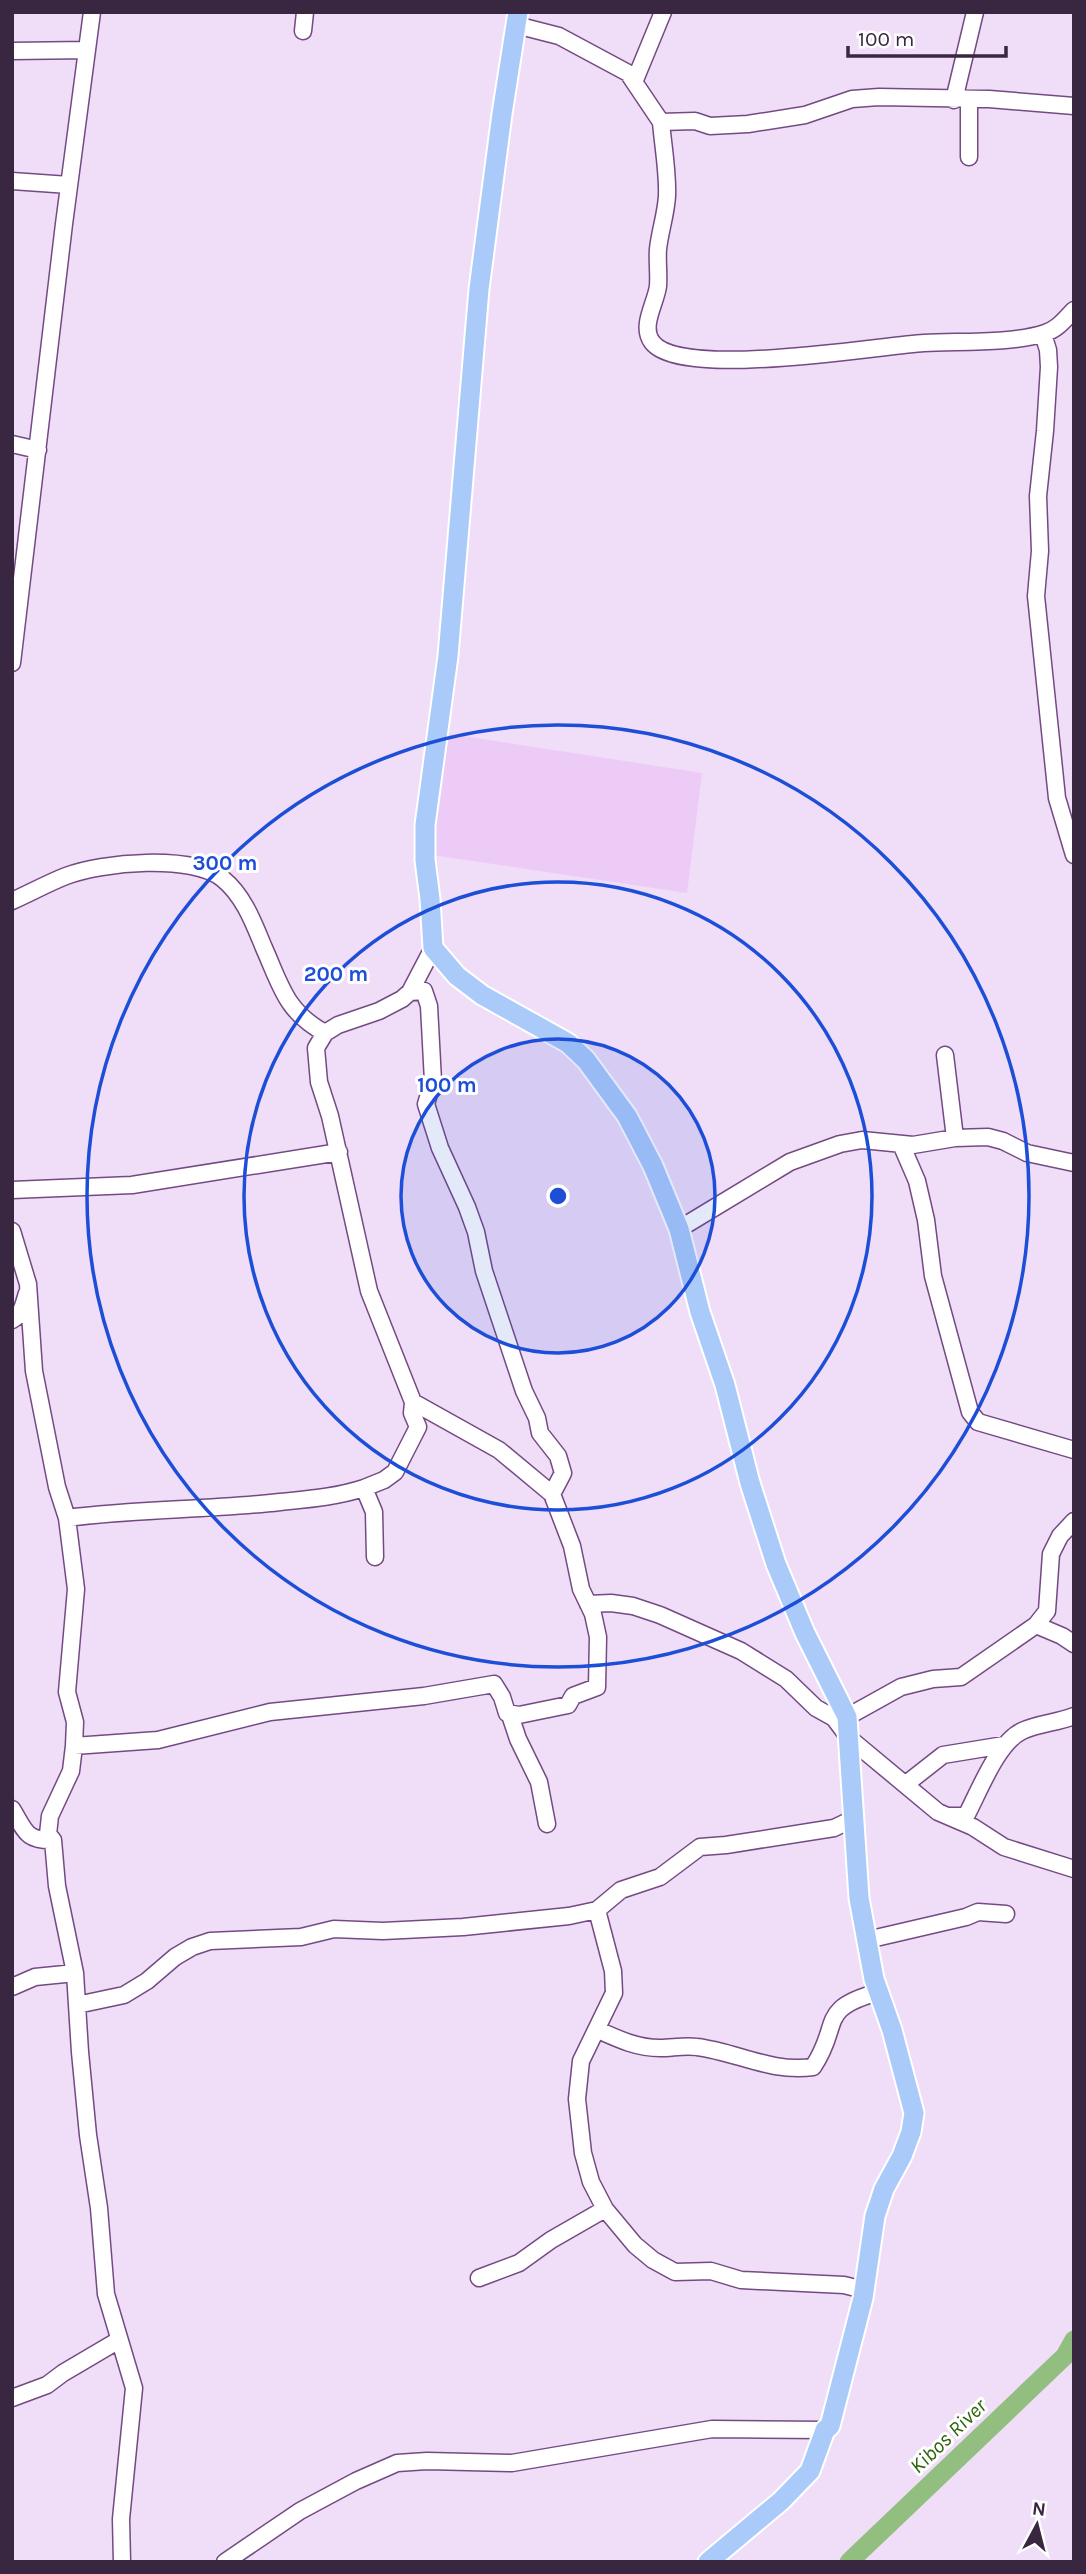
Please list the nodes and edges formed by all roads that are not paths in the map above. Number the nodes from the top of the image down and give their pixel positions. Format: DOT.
graph roads {
  1 [pos="92,12"];
  2 [pos="305,12"];
  3 [pos="663,12"];
  4 [pos="975,12"];
  5 [pos="517,19"];
  6 [pos="303,31"];
  7 [pos="87,50"];
  8 [pos="12,51"];
  9 [pos="635,80"];
  10 [pos="962,100"];
  11 [pos="1074,106"];
  12 [pos="661,122"];
  13 [pos="969,157"];
  14 [pos="12,181"];
  15 [pos="69,185"];
  16 [pos="1074,310"];
  17 [pos="1043,334"];
  18 [pos="12,444"];
  19 [pos="38,450"];
  20 [pos="12,663"];
  21 [pos="1071,837"];
  22 [pos="1074,856"];
  23 [pos="12,901"];
  24 [pos="433,948"];
  25 [pos="410,992"];
  26 [pos="325,1033"];
  27 [pos="945,1055"];
  28 [pos="955,1138"];
  29 [pos="901,1144"];
  30 [pos="339,1152"];
  31 [pos="1074,1163"];
  32 [pos="12,1190"];
  33 [pos="679,1229"];
  34 [pos="12,1231"];
  35 [pos="28,1289"];
  36 [pos="12,1320"];
  37 [pos="413,1402"];
  38 [pos="1074,1450"];
  39 [pos="364,1488"];
  40 [pos="552,1494"];
  41 [pos="67,1518"];
  42 [pos="1074,1521"];
  43 [pos="374,1558"];
  44 [pos="588,1604"];
  45 [pos="1036,1625"];
  46 [pos="1074,1644"];
  47 [pos="510,1715"];
  48 [pos="1074,1716"];
  49 [pos="847,1717"];
  50 [pos="849,1738"];
  51 [pos="1004,1745"];
  52 [pos="74,1746"];
  53 [pos="906,1784"];
  54 [pos="12,1809"];
  55 [pos="945,1816"];
  56 [pos="855,1818"];
  57 [pos="547,1824"];
  58 [pos="19,1832"];
  59 [pos="53,1839"];
  60 [pos="1074,1869"];
  61 [pos="597,1910"];
  62 [pos="1006,1914"];
  63 [pos="867,1940"];
  64 [pos="75,1973"];
  65 [pos="12,1987"];
  66 [pos="879,1992"];
  67 [pos="77,2005"];
  68 [pos="598,2029"];
  69 [pos="605,2209"];
  70 [pos="479,2278"];
  71 [pos="864,2290"];
  72 [pos="119,2340"];
  73 [pos="12,2398"];
  74 [pos="825,2430"];
  75 [pos="122,2562"];
  76 [pos="225,2562"];
  77 [pos="708,2562"];
  1 -- 7 [label="street"];
  2 -- 6 [label="street"];
  3 -- 9 [label="street"];
  4 -- 10 [label="street"];
  5 -- 9 [label="street"];
  5 -- 24 [label="main road"];
  7 -- 8 [label="street"];
  7 -- 15 [label="street"];
  9 -- 12 [label="street"];
  10 -- 11 [label="street"];
  10 -- 12 [label="street"];
  10 -- 13 [label="street"];
  12 -- 17 [label="street"];
  14 -- 15 [label="street"];
  15 -- 19 [label="street"];
  16 -- 17 [label="street"];
  17 -- 21 [label="street"];
  18 -- 19 [label="street"];
  19 -- 20 [label="street"];
  21 -- 22 [label="street"];
  23 -- 26 [label="street"];
  24 -- 25 [label="street"];
  24 -- 33 [label="main road"];
  25 -- 26 [label="street"];
  25 -- 40 [label="street"];
  26 -- 30 [label="street"];
  27 -- 28 [label="street"];
  28 -- 29 [label="street"];
  28 -- 31 [label="street"];
  29 -- 33 [label="street"];
  29 -- 38 [label="street"];
  30 -- 32 [label="street"];
  30 -- 37 [label="street"];
  33 -- 49 [label="main road"];
  34 -- 35 [label="street"];
  35 -- 36 [label="street"];
  35 -- 41 [label="street"];
  37 -- 39 [label="street"];
  37 -- 40 [label="street"];
  39 -- 41 [label="street"];
  39 -- 43 [label="street"];
  40 -- 44 [label="street"];
  41 -- 52 [label="street"];
  42 -- 45 [label="street"];
  44 -- 47 [label="street"];
  44 -- 50 [label="street"];
  45 -- 46 [label="street"];
  45 -- 49 [label="street"];
  47 -- 52 [label="street"];
  47 -- 57 [label="street"];
  48 -- 51 [label="street"];
  49 -- 50 [label="main road"];
  50 -- 53 [label="street"];
  50 -- 56 [label="main road"];
  51 -- 53 [label="street"];
  51 -- 55 [label="street"];
  52 -- 59 [label="street"];
  53 -- 55 [label="street"];
  54 -- 58 [label="street"];
  55 -- 60 [label="street"];
  56 -- 61 [label="street"];
  56 -- 63 [label="main road"];
  58 -- 59 [label="street"];
  59 -- 64 [label="street"];
  61 -- 67 [label="street"];
  61 -- 68 [label="street"];
  62 -- 63 [label="street"];
  63 -- 66 [label="main road"];
  64 -- 65 [label="street"];
  64 -- 67 [label="street"];
  66 -- 68 [label="street"];
  66 -- 71 [label="main road"];
  67 -- 72 [label="street"];
  68 -- 69 [label="street"];
  69 -- 70 [label="street"];
  69 -- 71 [label="street"];
  71 -- 74 [label="main road"];
  72 -- 73 [label="street"];
  72 -- 75 [label="street"];
  74 -- 76 [label="street"];
  74 -- 77 [label="main road"];
}
